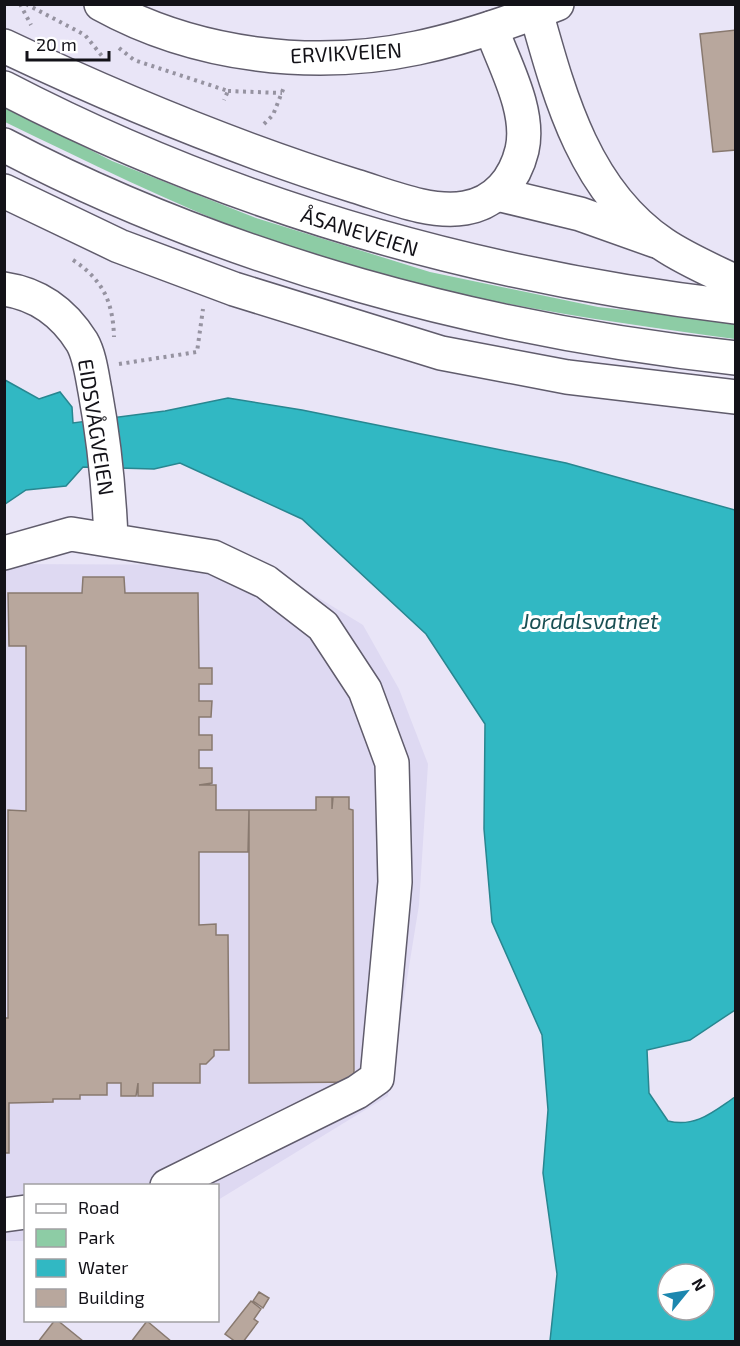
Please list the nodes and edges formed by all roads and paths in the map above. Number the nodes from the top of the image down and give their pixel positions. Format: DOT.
graph roads {
  1 [pos="26,4"];
  2 [pos="101,4"];
  3 [pos="546,8"];
  4 [pos="491,28"];
  5 [pos="116,41"];
  6 [pos="4,46"];
  7 [pos="106,64"];
  8 [pos="287,81"];
  9 [pos="4,88"];
  10 [pos="228,91"];
  11 [pos="282,93"];
  12 [pos="224,100"];
  13 [pos="260,126"];
  14 [pos="4,145"];
  15 [pos="4,192"];
  16 [pos="496,194"];
  17 [pos="663,244"];
  18 [pos="67,256"];
  19 [pos="735,282"];
  20 [pos="4,289"];
  21 [pos="204,303"];
  22 [pos="735,307"];
  23 [pos="114,344"];
  24 [pos="735,358"];
  25 [pos="90,368"];
  26 [pos="735,397"];
  27 [pos="111,539"];
  28 [pos="4,553"];
  29 [pos="169,1184"];
  30 [pos="24,1212"];
  31 [pos="4,1215"];
  1 -- 7 [label="path"];
  2 -- 4 [label="main road, ERVIKVEIEN"];
  3 -- 4 [label="main road, ERVIKVEIEN"];
  3 -- 17 [label="main road"];
  4 -- 16 [label="main road"];
  5 -- 10 [label="path"];
  6 -- 16 [label="main road"];
  8 -- 11 [label="path"];
  9 -- 22 [label="main road, ÅSANEVEIEN"];
  10 -- 11 [label="path"];
  10 -- 12 [label="path"];
  11 -- 13 [label="path"];
  14 -- 24 [label="main road"];
  15 -- 26 [label="main road"];
  16 -- 17 [label="main road"];
  17 -- 19 [label="main road"];
  18 -- 23 [label="path"];
  20 -- 25 [label="main road, EIDSVÅGVEIEN"];
  21 -- 25 [label="path"];
  25 -- 27 [label="main road, EIDSVÅGVEIEN"];
  27 -- 28 [label="main road"];
  27 -- 29 [label="main road"];
  30 -- 31 [label="main road"];
}
